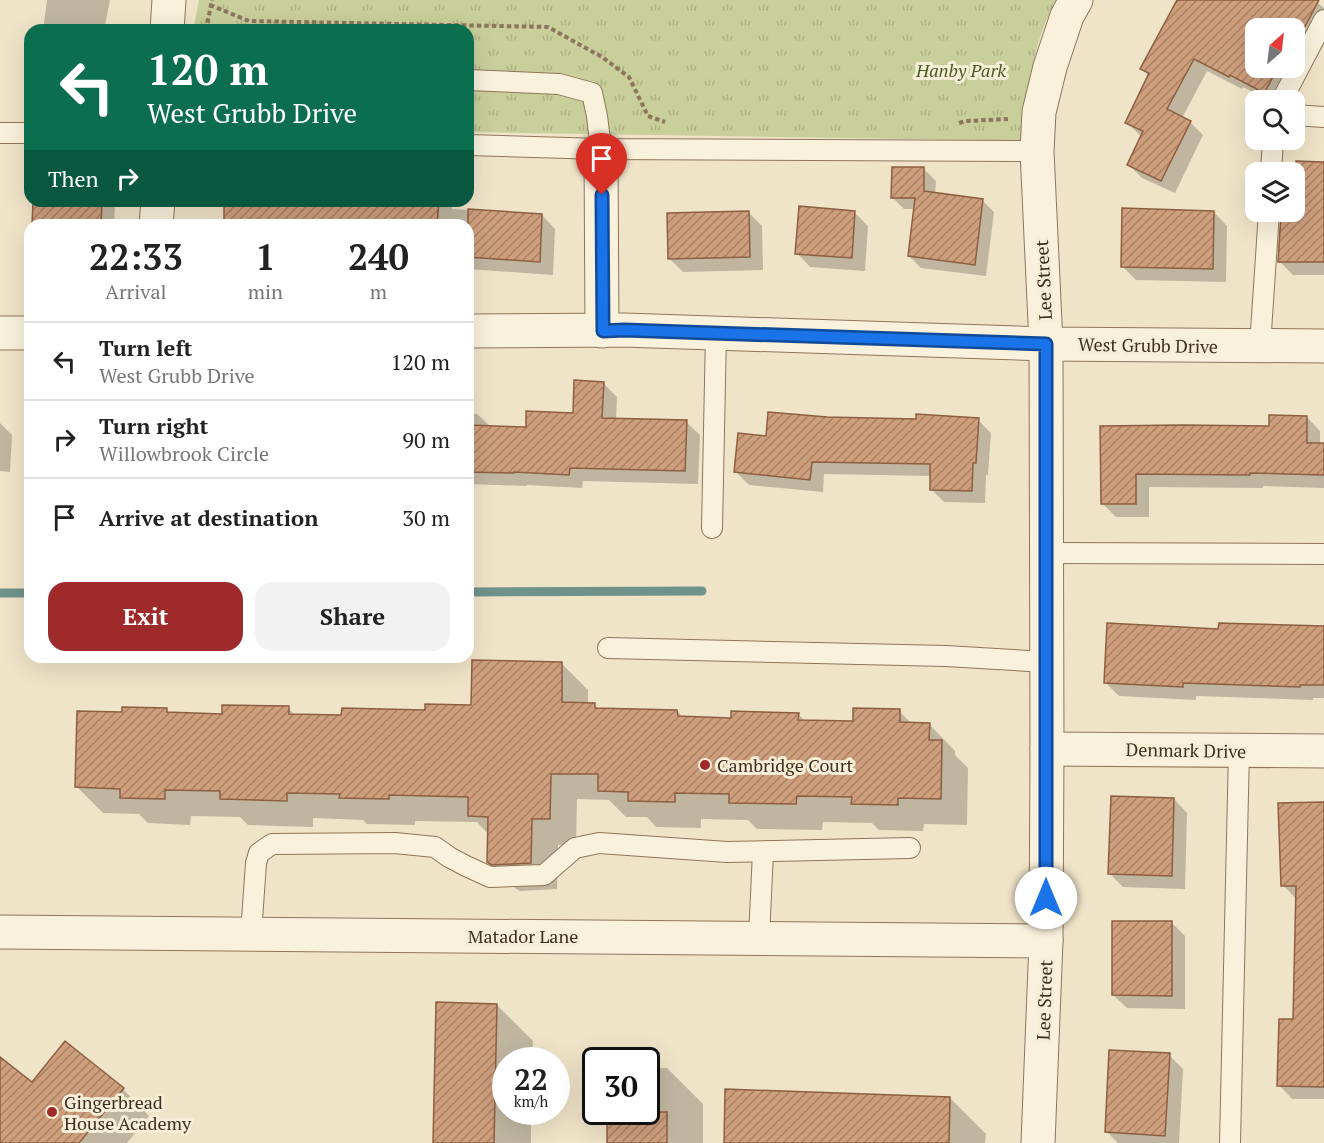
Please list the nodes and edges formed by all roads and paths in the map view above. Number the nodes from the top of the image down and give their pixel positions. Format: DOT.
graph roads {
  1 [pos="169,0"];
  2 [pos="212,0"];
  3 [pos="1076,0"];
  4 [pos="1324,20"];
  5 [pos="167,24"];
  6 [pos="207,24"];
  7 [pos="474,80"];
  8 [pos="1287,90"];
  9 [pos="1305,116"];
  10 [pos="1324,117"];
  11 [pos="0,133"];
  12 [pos="24,134"];
  13 [pos="474,145"];
  14 [pos="601,149"];
  15 [pos="1037,152"];
  16 [pos="1268,222"];
  17 [pos="474,331"];
  18 [pos="603,331"];
  19 [pos="0,333"];
  20 [pos="24,333"];
  21 [pos="716,333"];
  22 [pos="1046,344"];
  23 [pos="1260,346"];
  24 [pos="1324,346"];
  25 [pos="712,528"];
  26 [pos="1047,553"];
  27 [pos="1324,554"];
  28 [pos="608,648"];
  29 [pos="1047,662"];
  30 [pos="1047,749"];
  31 [pos="1239,750"];
  32 [pos="1324,751"];
  33 [pos="910,848"];
  34 [pos="763,852"];
  35 [pos="0,932"];
  36 [pos="251,934"];
  37 [pos="759,938"];
  38 [pos="1046,941"];
  39 [pos="1038,1143"];
  40 [pos="1230,1143"];
  1 -- 5 [label="street"];
  2 -- 6 [label="path"];
  3 -- 15 [label="street, Lee Street"];
  4 -- 8 [label="lane"];
  7 -- 14 [label="lane"];
  9 -- 10 [label="lane"];
  11 -- 12 [label="lane"];
  13 -- 14 [label="lane"];
  14 -- 15 [label="lane"];
  14 -- 18 [label="street"];
  15 -- 22 [label="street, Lee Street"];
  16 -- 23 [label="lane"];
  17 -- 18 [label="street, West Grubb Drive"];
  18 -- 21 [label="street, West Grubb Drive"];
  19 -- 20 [label="street"];
  21 -- 22 [label="street, West Grubb Drive"];
  21 -- 25 [label="lane"];
  22 -- 23 [label="street, West Grubb Drive"];
  22 -- 26 [label="street, Lee Street"];
  23 -- 24 [label="street, West Grubb Drive"];
  26 -- 27 [label="lane"];
  26 -- 29 [label="street, Lee Street"];
  28 -- 29 [label="lane"];
  29 -- 30 [label="street, Lee Street"];
  30 -- 31 [label="street, Denmark Drive"];
  30 -- 38 [label="street, Lee Street"];
  31 -- 32 [label="street, Denmark Drive"];
  31 -- 40 [label="lane"];
  33 -- 34 [label="lane"];
  34 -- 36 [label="lane"];
  34 -- 37 [label="lane"];
  35 -- 36 [label="street, Matador Lane"];
  36 -- 37 [label="street, Matador Lane"];
  37 -- 38 [label="street, Matador Lane"];
  38 -- 39 [label="street, Lee Street"];
}
